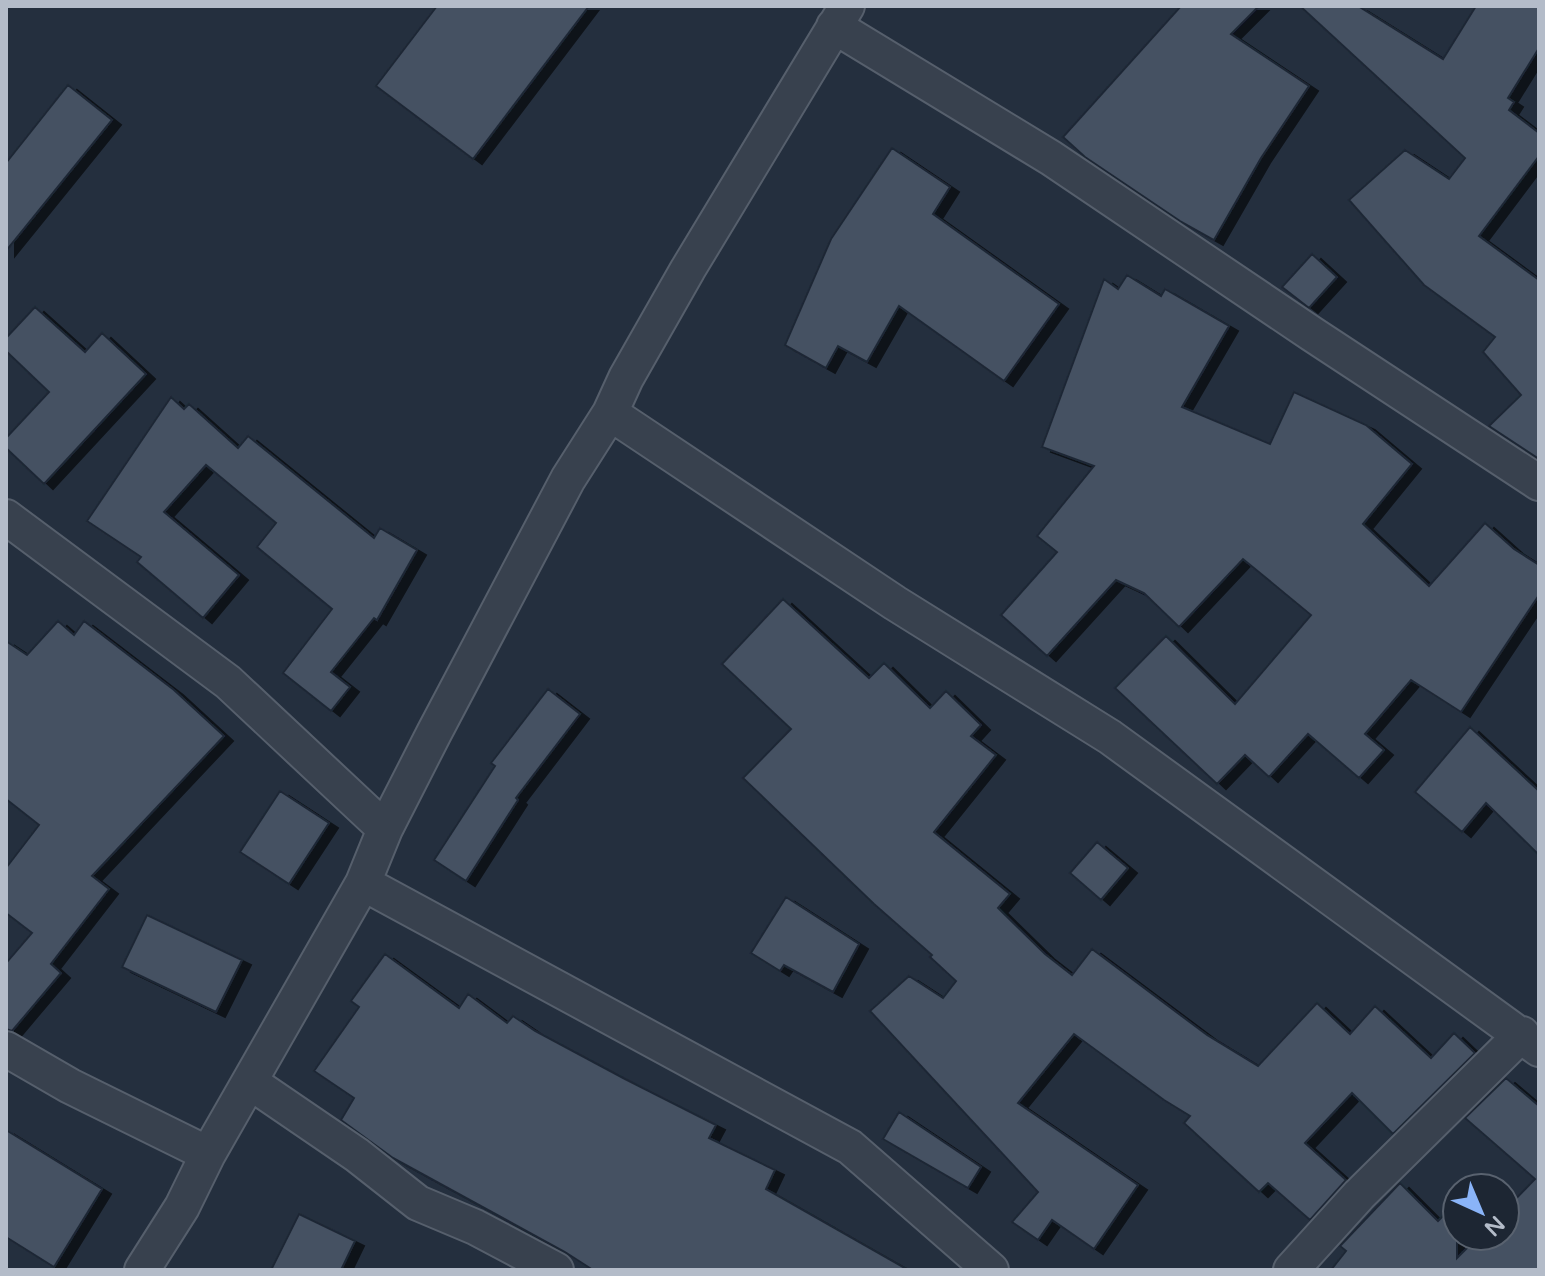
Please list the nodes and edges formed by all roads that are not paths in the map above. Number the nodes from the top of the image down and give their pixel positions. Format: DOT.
graph roads {
  1 [pos="840,16"];
  2 [pos="610,413"];
  3 [pos="1539,483"];
  4 [pos="6,517"];
  5 [pos="385,829"];
  6 [pos="363,883"];
  7 [pos="1530,1041"];
  8 [pos="6,1049"];
  9 [pos="250,1082"];
  10 [pos="208,1154"];
  11 [pos="142,1270"];
  12 [pos="556,1270"];
  13 [pos="991,1270"];
  14 [pos="1291,1270"];
  1 -- 2 [label="street"];
  1 -- 3 [label="street"];
  2 -- 5 [label="street"];
  2 -- 7 [label="street"];
  4 -- 5 [label="street"];
  5 -- 6 [label="street"];
  6 -- 9 [label="street"];
  6 -- 13 [label="street"];
  7 -- 14 [label="street"];
  8 -- 10 [label="street"];
  9 -- 10 [label="street"];
  9 -- 12 [label="street"];
  10 -- 11 [label="street"];
}
